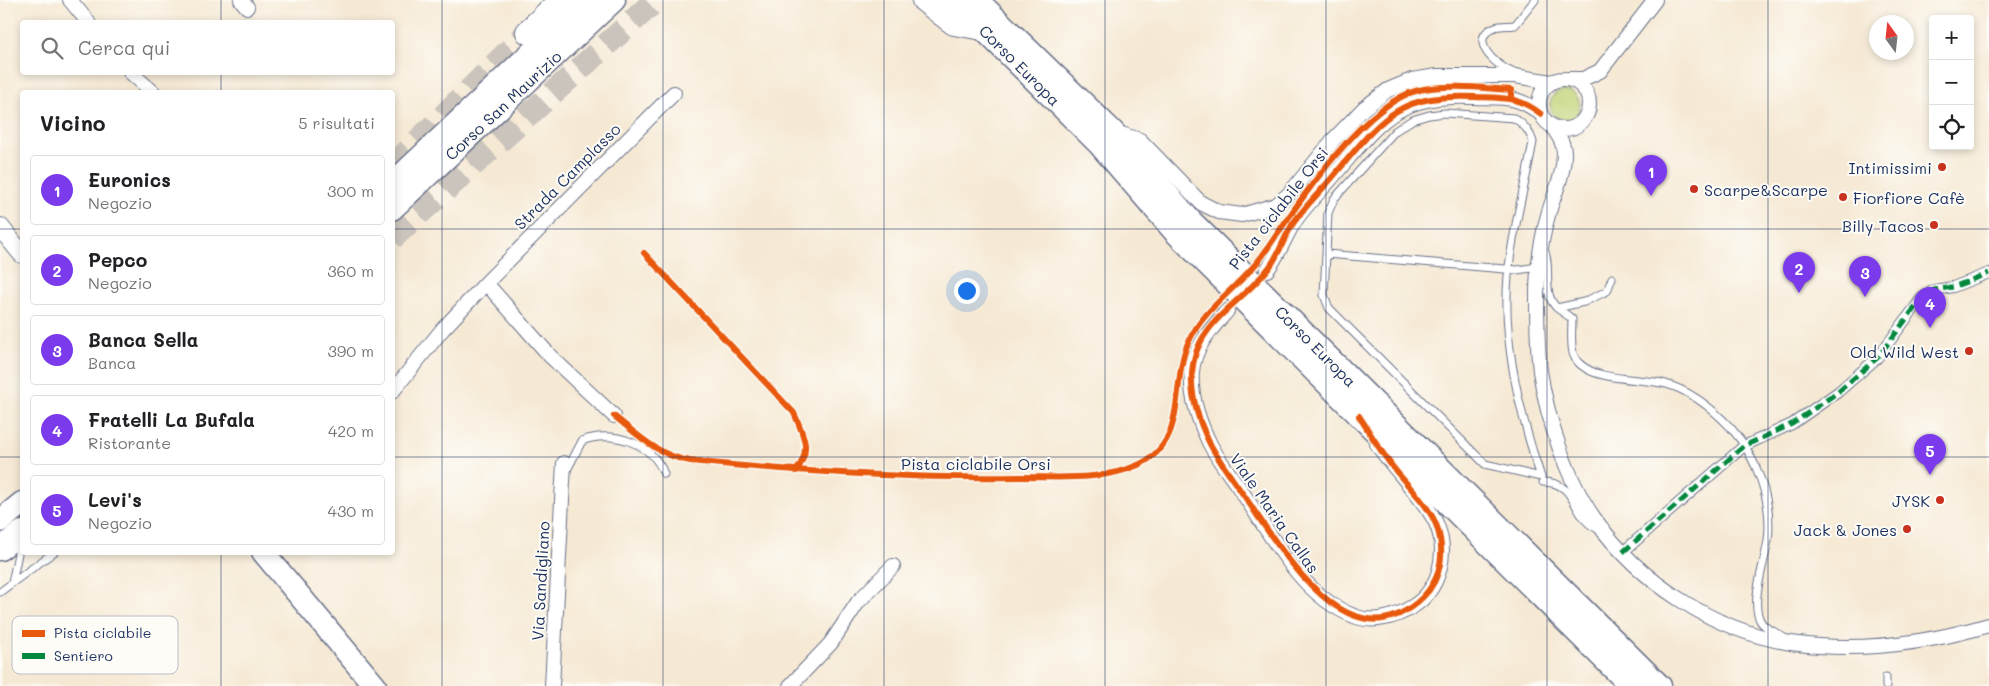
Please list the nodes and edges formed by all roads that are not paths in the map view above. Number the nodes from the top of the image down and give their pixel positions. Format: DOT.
graph roads {
  1 [pos="70,0"];
  2 [pos="561,0"];
  3 [pos="587,0"];
  4 [pos="614,0"];
  5 [pos="924,0"];
  6 [pos="954,0"];
  7 [pos="977,0"];
  8 [pos="1535,0"];
  9 [pos="1655,0"];
  10 [pos="86,20"];
  11 [pos="983,28"];
  12 [pos="528,32"];
  13 [pos="133,75"];
  14 [pos="1568,79"];
  15 [pos="1534,80"];
  16 [pos="1552,82"];
  17 [pos="151,90"];
  18 [pos="674,93"];
  19 [pos="1541,114"];
  20 [pos="1552,126"];
  21 [pos="1114,132"];
  22 [pos="395,181"];
  23 [pos="395,206"];
  24 [pos="0,227"];
  25 [pos="1542,244"];
  26 [pos="20,252"];
  27 [pos="1326,254"];
  28 [pos="1538,267"];
  29 [pos="1267,270"];
  30 [pos="1508,270"];
  31 [pos="1989,273"];
  32 [pos="1612,278"];
  33 [pos="486,283"];
  34 [pos="1557,308"];
  35 [pos="1227,311"];
  36 [pos="395,388"];
  37 [pos="614,416"];
  38 [pos="1359,416"];
  39 [pos="1744,446"];
  40 [pos="564,470"];
  41 [pos="664,474"];
  42 [pos="1543,482"];
  43 [pos="20,505"];
  44 [pos="0,520"];
  45 [pos="1605,530"];
  46 [pos="20,533"];
  47 [pos="20,542"];
  48 [pos="0,548"];
  49 [pos="1623,552"];
  50 [pos="50,555"];
  51 [pos="266,555"];
  52 [pos="893,566"];
  53 [pos="12,583"];
  54 [pos="0,592"];
  55 [pos="1989,625"];
  56 [pos="1790,642"];
  57 [pos="1886,677"];
  58 [pos="375,686"];
  59 [pos="552,686"];
  60 [pos="790,686"];
  61 [pos="1631,686"];
  62 [pos="1660,686"];
  63 [pos="1886,686"];
  1 -- 10 [label="street"];
  2 -- 12 [label="highway"];
  3 -- 22 [label="main road, Corso San Maurizio"];
  4 -- 23 [label="main road, Corso San Maurizio"];
  5 -- 11 [label="highway"];
  6 -- 11 [label="main road, Corso Europa"];
  7 -- 21 [label="main road, Corso Europa"];
  8 -- 15 [label="lane"];
  9 -- 14 [label="street"];
  11 -- 38 [label="main road, Corso Europa"];
  13 -- 17 [label="street"];
  14 -- 16 [label="street"];
  14 -- 20 [label="street"];
  15 -- 16 [label="street"];
  15 -- 21 [label="street"];
  16 -- 19 [label="street"];
  18 -- 33 [label="street, Strada Camplasso"];
  19 -- 20 [label="street"];
  19 -- 29 [label="street"];
  20 -- 25 [label="street"];
  21 -- 62 [label="main road, Corso Europa"];
  24 -- 26 [label="street"];
  25 -- 28 [label="street"];
  25 -- 34 [label="lane"];
  27 -- 30 [label="lane"];
  27 -- 30 [label="lane"];
  27 -- 30 [label="lane"];
  28 -- 30 [label="lane"];
  28 -- 45 [label="street"];
  31 -- 39 [label="street"];
  32 -- 34 [label="lane"];
  33 -- 36 [label="street, Strada Camplasso"];
  33 -- 37 [label="street"];
  34 -- 39 [label="lane"];
  35 -- 38 [label="street, Viale Maria Callas"];
  38 -- 61 [label="main road, Corso Europa"];
  39 -- 49 [label="street"];
  39 -- 56 [label="lane"];
  40 -- 41 [label="lane, Via Sandigliano"];
  40 -- 59 [label="street, Via Sandigliano"];
  42 -- 45 [label="lane"];
  43 -- 44 [label="main road"];
  45 -- 49 [label="street"];
  46 -- 48 [label="main road"];
  47 -- 53 [label="lane"];
  49 -- 56 [label="street"];
  50 -- 53 [label="lane"];
  51 -- 58 [label="main road"];
  52 -- 60 [label="street"];
  53 -- 54 [label="lane"];
  55 -- 56 [label="street"];
  57 -- 63 [label="lane"];
}
